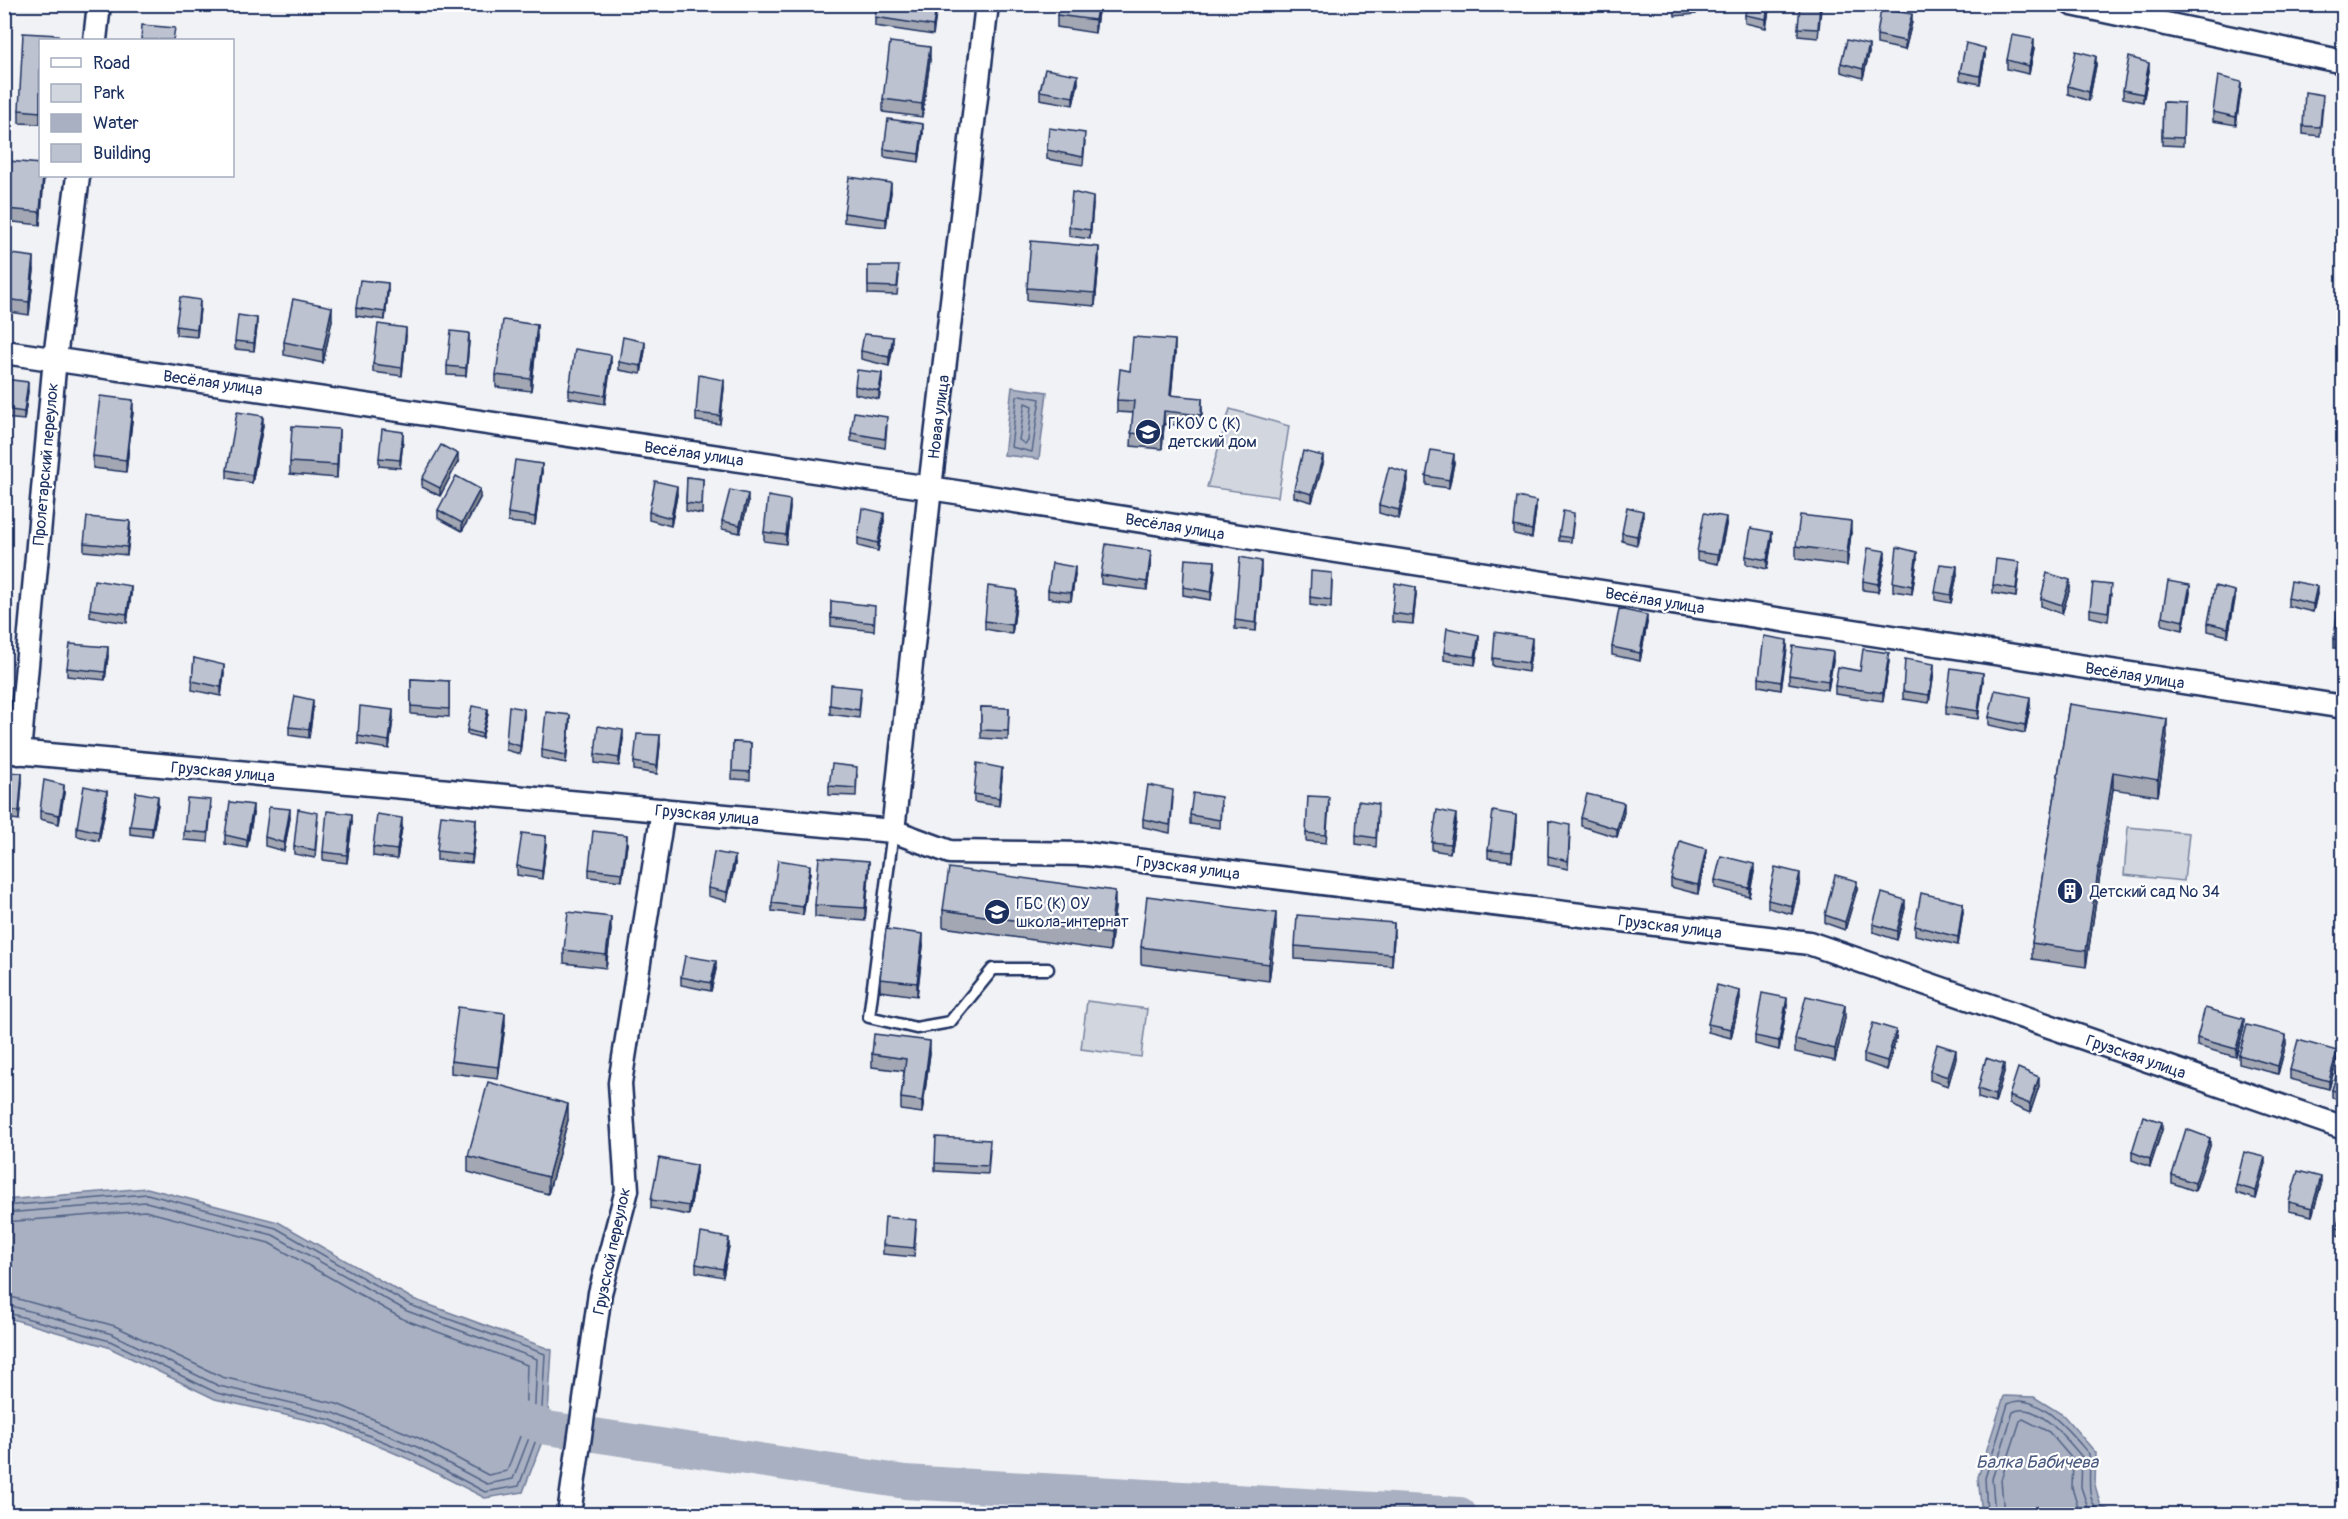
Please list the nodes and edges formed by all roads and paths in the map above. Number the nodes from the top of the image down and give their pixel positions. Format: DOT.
graph roads {
  1 [pos="99,4"];
  2 [pos="987,4"];
  3 [pos="2072,4"];
  4 [pos="95,39"];
  5 [pos="2343,62"];
  6 [pos="78,177"];
  7 [pos="4,352"];
  8 [pos="55,358"];
  9 [pos="930,488"];
  10 [pos="2343,707"];
  11 [pos="12,752"];
  12 [pos="663,810"];
  13 [pos="893,831"];
  14 [pos="1048,969"];
  15 [pos="2343,1128"];
  16 [pos="569,1515"];
  1 -- 4 [label="street"];
  2 -- 9 [label="street, Новая улица"];
  3 -- 5 [label="street"];
  6 -- 8 [label="street, Пролетарский переулок"];
  7 -- 8 [label="street, Весёлая улица"];
  8 -- 9 [label="street, Весёлая улица"];
  8 -- 11 [label="street, Пролетарский переулок"];
  9 -- 10 [label="street, Весёлая улица"];
  9 -- 13 [label="street, Новая улица"];
  11 -- 12 [label="street, Грузская улица"];
  12 -- 13 [label="street, Грузская улица"];
  12 -- 16 [label="street, Грузской переулок"];
  13 -- 14 [label="lane"];
  13 -- 15 [label="street, Грузская улица"];
}
